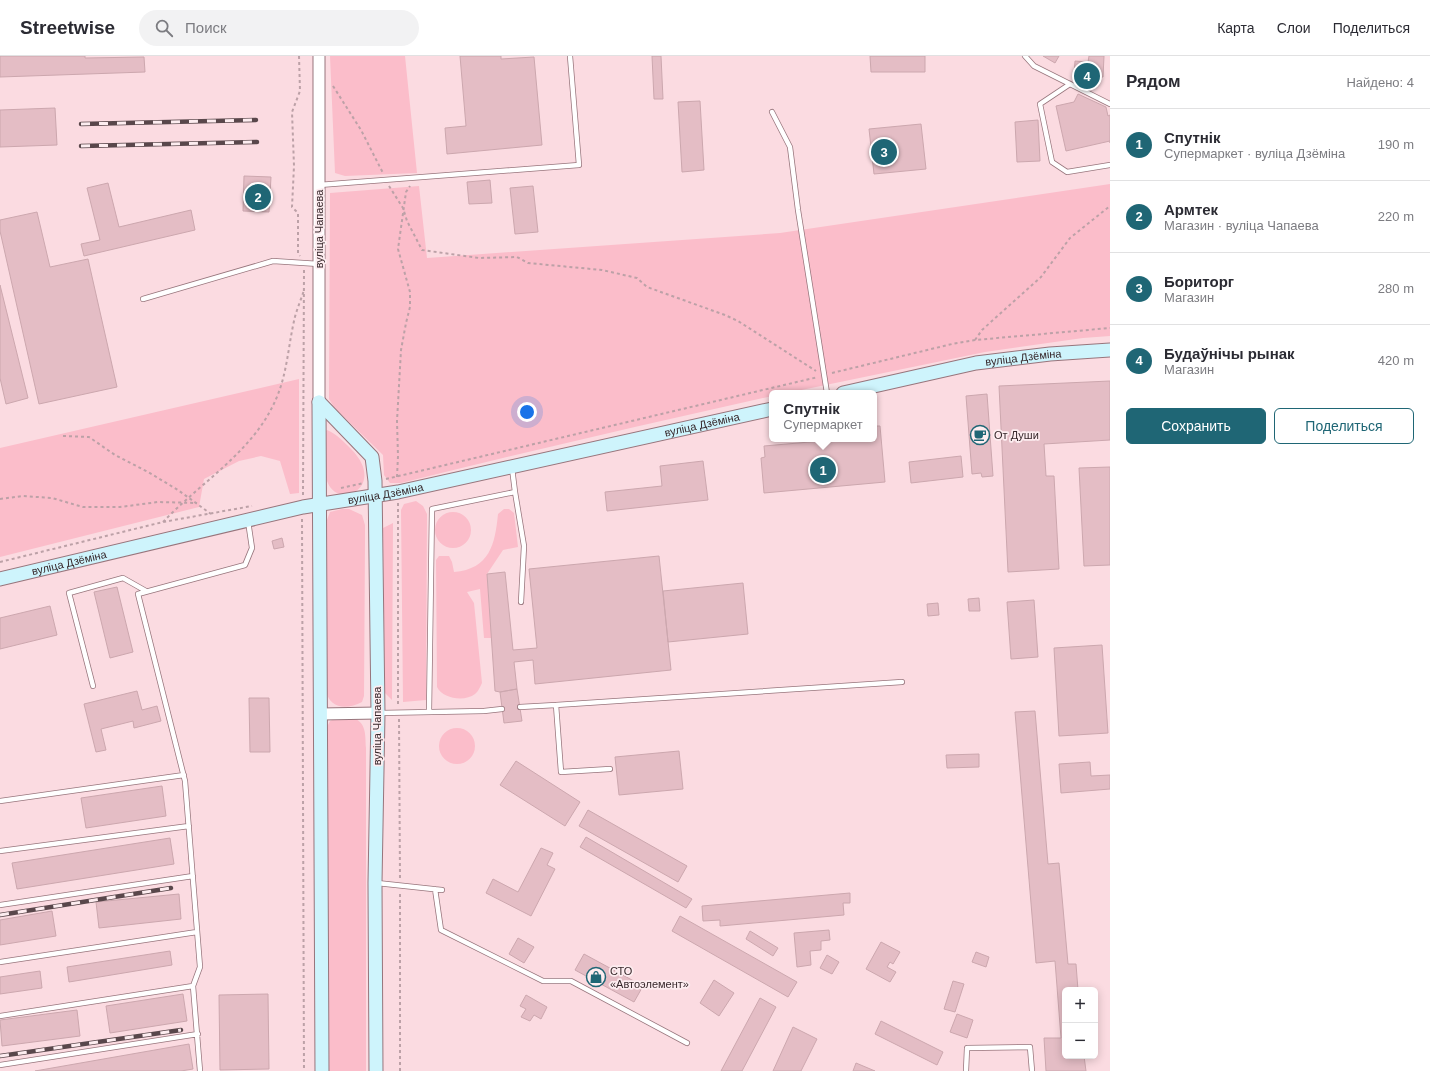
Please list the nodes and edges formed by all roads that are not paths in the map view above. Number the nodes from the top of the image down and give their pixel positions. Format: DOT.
graph roads {
  1 [pos="320,56"];
  2 [pos="570,56"];
  3 [pos="1025,56"];
  4 [pos="1070,84"];
  5 [pos="1110,104"];
  6 [pos="772,112"];
  7 [pos="1110,165"];
  8 [pos="319,185"];
  9 [pos="319,264"];
  10 [pos="143,299"];
  11 [pos="1110,350"];
  12 [pos="826,390"];
  13 [pos="856,390"];
  14 [pos="319,402"];
  15 [pos="769,410"];
  16 [pos="512,466"];
  17 [pos="515,492"];
  18 [pos="375,496"];
  19 [pos="319,499"];
  20 [pos="248,520"];
  21 [pos="0,579"];
  22 [pos="146,591"];
  23 [pos="521,602"];
  24 [pos="902,682"];
  25 [pos="93,686"];
  26 [pos="556,705"];
  27 [pos="520,707"];
  28 [pos="502,709"];
  29 [pos="429,712"];
  30 [pos="378,713"];
  31 [pos="321,714"];
  32 [pos="610,769"];
  33 [pos="184,774"];
  34 [pos="0,801"];
  35 [pos="189,826"];
  36 [pos="0,851"];
  37 [pos="193,876"];
  38 [pos="375,883"];
  39 [pos="435,889"];
  40 [pos="442,890"];
  41 [pos="0,905"];
  42 [pos="197,932"];
  43 [pos="0,962"];
  44 [pos="193,986"];
  45 [pos="0,1016"];
  46 [pos="198,1034"];
  47 [pos="687,1044"];
  48 [pos="0,1065"];
  49 [pos="200,1071"];
  50 [pos="322,1071"];
  51 [pos="376,1071"];
  52 [pos="966,1071"];
  53 [pos="1032,1071"];
  1 -- 8 [label="street, вуліца Чапаева"];
  2 -- 8 [label="lane"];
  3 -- 4 [label="lane"];
  4 -- 5 [label="lane"];
  4 -- 7 [label="lane"];
  6 -- 12 [label="lane"];
  8 -- 9 [label="street, вуліца Чапаева"];
  9 -- 10 [label="lane"];
  9 -- 14 [label="street, вуліца Чапаева"];
  11 -- 13 [label="main road, вуліца Дзёміна"];
  14 -- 18 [label="main road, вуліца Чапаева"];
  14 -- 19 [label="main road, вуліца Чапаева"];
  15 -- 16 [label="main road, вуліца Дзёміна"];
  16 -- 17 [label="lane"];
  16 -- 18 [label="main road, вуліца Дзёміна"];
  17 -- 23 [label="lane"];
  17 -- 29 [label="lane"];
  18 -- 19 [label="main road, вуліца Дзёміна"];
  18 -- 30 [label="main road, вуліца Чапаева"];
  19 -- 20 [label="main road, вуліца Дзёміна"];
  19 -- 31 [label="main road, вуліца Чапаева"];
  20 -- 21 [label="main road, вуліца Дзёміна"];
  20 -- 22 [label="lane"];
  22 -- 25 [label="lane"];
  22 -- 33 [label="lane"];
  24 -- 26 [label="lane"];
  26 -- 27 [label="lane"];
  26 -- 32 [label="lane"];
  28 -- 29 [label="lane"];
  29 -- 30 [label="lane"];
  30 -- 31 [label="street"];
  30 -- 38 [label="main road, вуліца Чапаева"];
  31 -- 50 [label="main road, вуліца Чапаева"];
  33 -- 34 [label="lane"];
  33 -- 35 [label="lane"];
  35 -- 36 [label="lane"];
  35 -- 37 [label="lane"];
  37 -- 41 [label="lane"];
  37 -- 42 [label="lane"];
  38 -- 39 [label="lane"];
  38 -- 51 [label="main road, вуліца Чапаева"];
  39 -- 40 [label="lane"];
  39 -- 47 [label="lane"];
  42 -- 43 [label="lane"];
  42 -- 44 [label="lane"];
  44 -- 45 [label="lane"];
  44 -- 46 [label="lane"];
  46 -- 48 [label="lane"];
  46 -- 49 [label="lane"];
  52 -- 53 [label="lane"];
}
